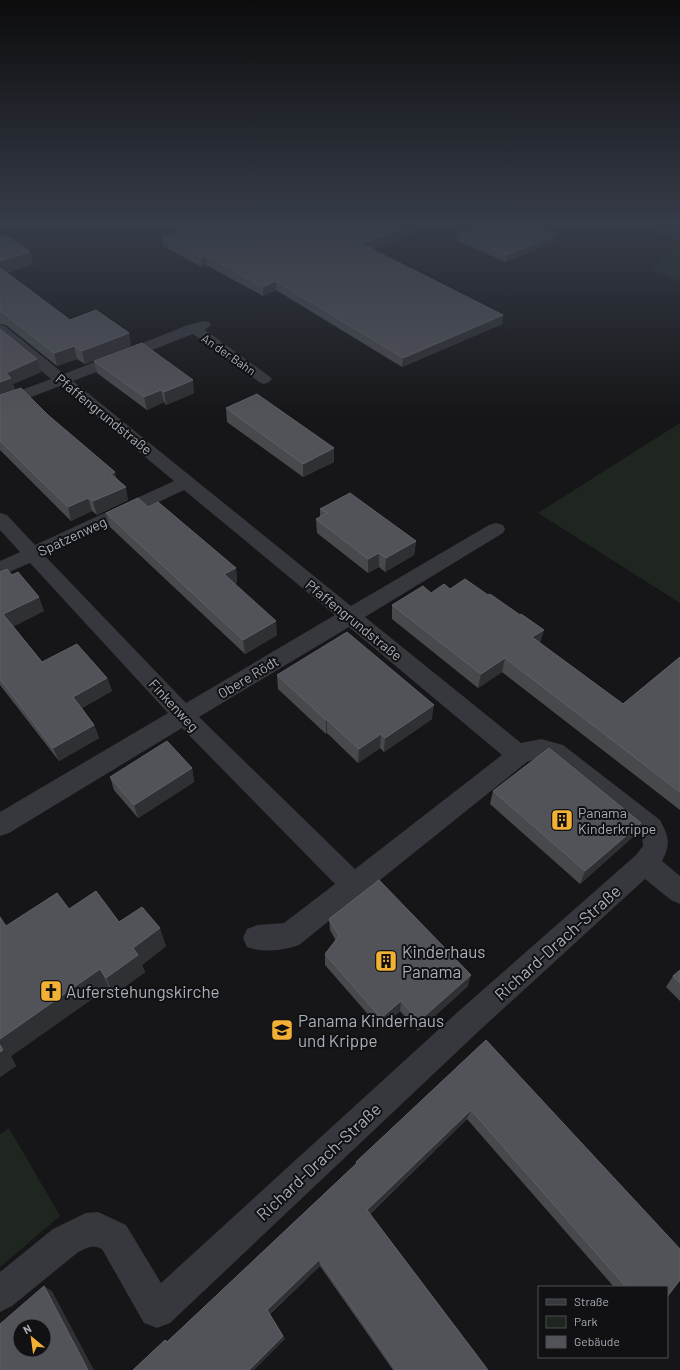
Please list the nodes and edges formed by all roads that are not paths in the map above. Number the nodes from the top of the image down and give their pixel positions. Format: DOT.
graph roads {
  1 [pos="0,329"];
  2 [pos="264,379"];
  3 [pos="62,380"];
  4 [pos="0,404"];
  5 [pos="187,482"];
  6 [pos="0,519"];
  7 [pos="496,529"];
  8 [pos="33,554"];
  9 [pos="0,569"];
  10 [pos="349,617"];
  11 [pos="184,715"];
  12 [pos="519,755"];
  13 [pos="0,824"];
  14 [pos="645,863"];
  15 [pos="354,885"];
  16 [pos="680,892"];
  17 [pos="257,938"];
  18 [pos="0,1294"];
  1 -- 3 [label="street, Pfaffengrundstraße"];
  2 -- 3 [label="street, An der Bahn"];
  3 -- 4 [label="street"];
  3 -- 5 [label="street, Pfaffengrundstraße"];
  5 -- 8 [label="street, Spatzenweg"];
  5 -- 10 [label="street, Pfaffengrundstraße"];
  6 -- 8 [label="street, Finkenweg"];
  7 -- 10 [label="street, Obere Rödt"];
  8 -- 9 [label="street, Spatzenweg"];
  8 -- 11 [label="street, Finkenweg"];
  10 -- 11 [label="street, Obere Rödt"];
  10 -- 12 [label="street, Pfaffengrundstraße"];
  11 -- 13 [label="street, Obere Rödt"];
  11 -- 15 [label="street, Finkenweg"];
  12 -- 14 [label="street"];
  12 -- 15 [label="street"];
  14 -- 16 [label="street"];
  14 -- 18 [label="street, Richard-Drach-Straße"];
  15 -- 17 [label="street"];
}
